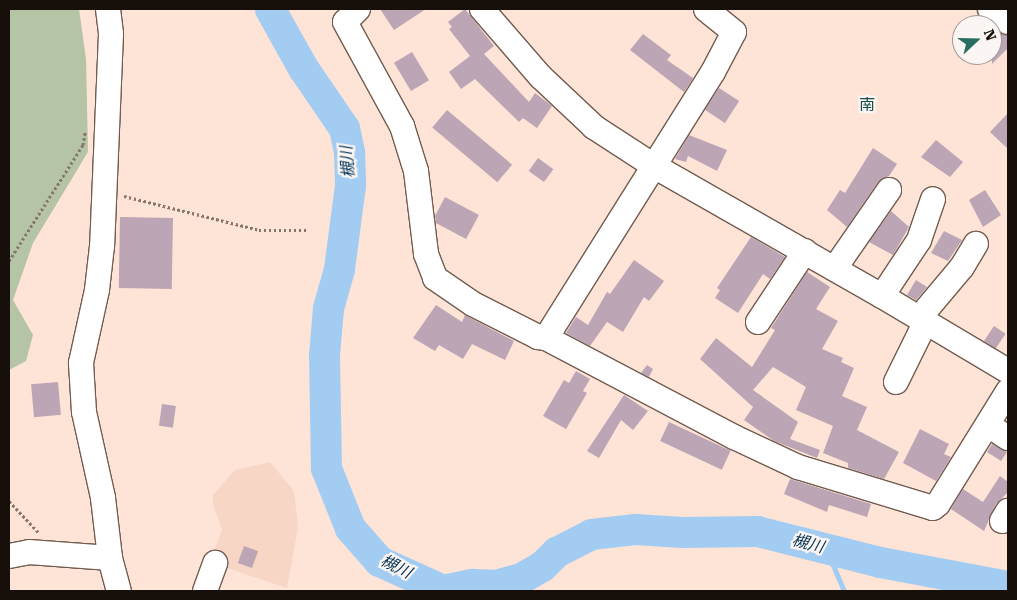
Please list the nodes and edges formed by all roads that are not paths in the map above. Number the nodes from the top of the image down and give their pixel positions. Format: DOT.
graph roads {
  1 [pos="108,9"];
  2 [pos="358,9"];
  3 [pos="482,9"];
  4 [pos="706,9"];
  5 [pos="990,9"];
  6 [pos="1008,22"];
  7 [pos="654,166"];
  8 [pos="889,190"];
  9 [pos="933,200"];
  10 [pos="976,244"];
  11 [pos="805,252"];
  12 [pos="835,268"];
  13 [pos="882,296"];
  14 [pos="923,319"];
  15 [pos="758,322"];
  16 [pos="546,338"];
  17 [pos="1008,372"];
  18 [pos="896,382"];
  19 [pos="1008,391"];
  20 [pos="988,425"];
  21 [pos="1008,438"];
  22 [pos="9,556"];
  23 [pos="110,558"];
  24 [pos="216,562"];
  25 [pos="119,591"];
  26 [pos="205,591"];
  1 -- 23 [label="street"];
  2 -- 16 [label="street"];
  3 -- 7 [label="street"];
  4 -- 7 [label="street"];
  5 -- 6 [label="street"];
  7 -- 11 [label="street"];
  7 -- 16 [label="street"];
  8 -- 12 [label="street"];
  9 -- 13 [label="street"];
  10 -- 14 [label="street"];
  11 -- 12 [label="street"];
  11 -- 15 [label="street"];
  12 -- 13 [label="street"];
  13 -- 14 [label="street"];
  14 -- 17 [label="street"];
  14 -- 18 [label="street"];
  16 -- 20 [label="street"];
  19 -- 20 [label="street"];
  20 -- 21 [label="street"];
  22 -- 23 [label="street"];
  23 -- 25 [label="street"];
  24 -- 26 [label="street"];
}
